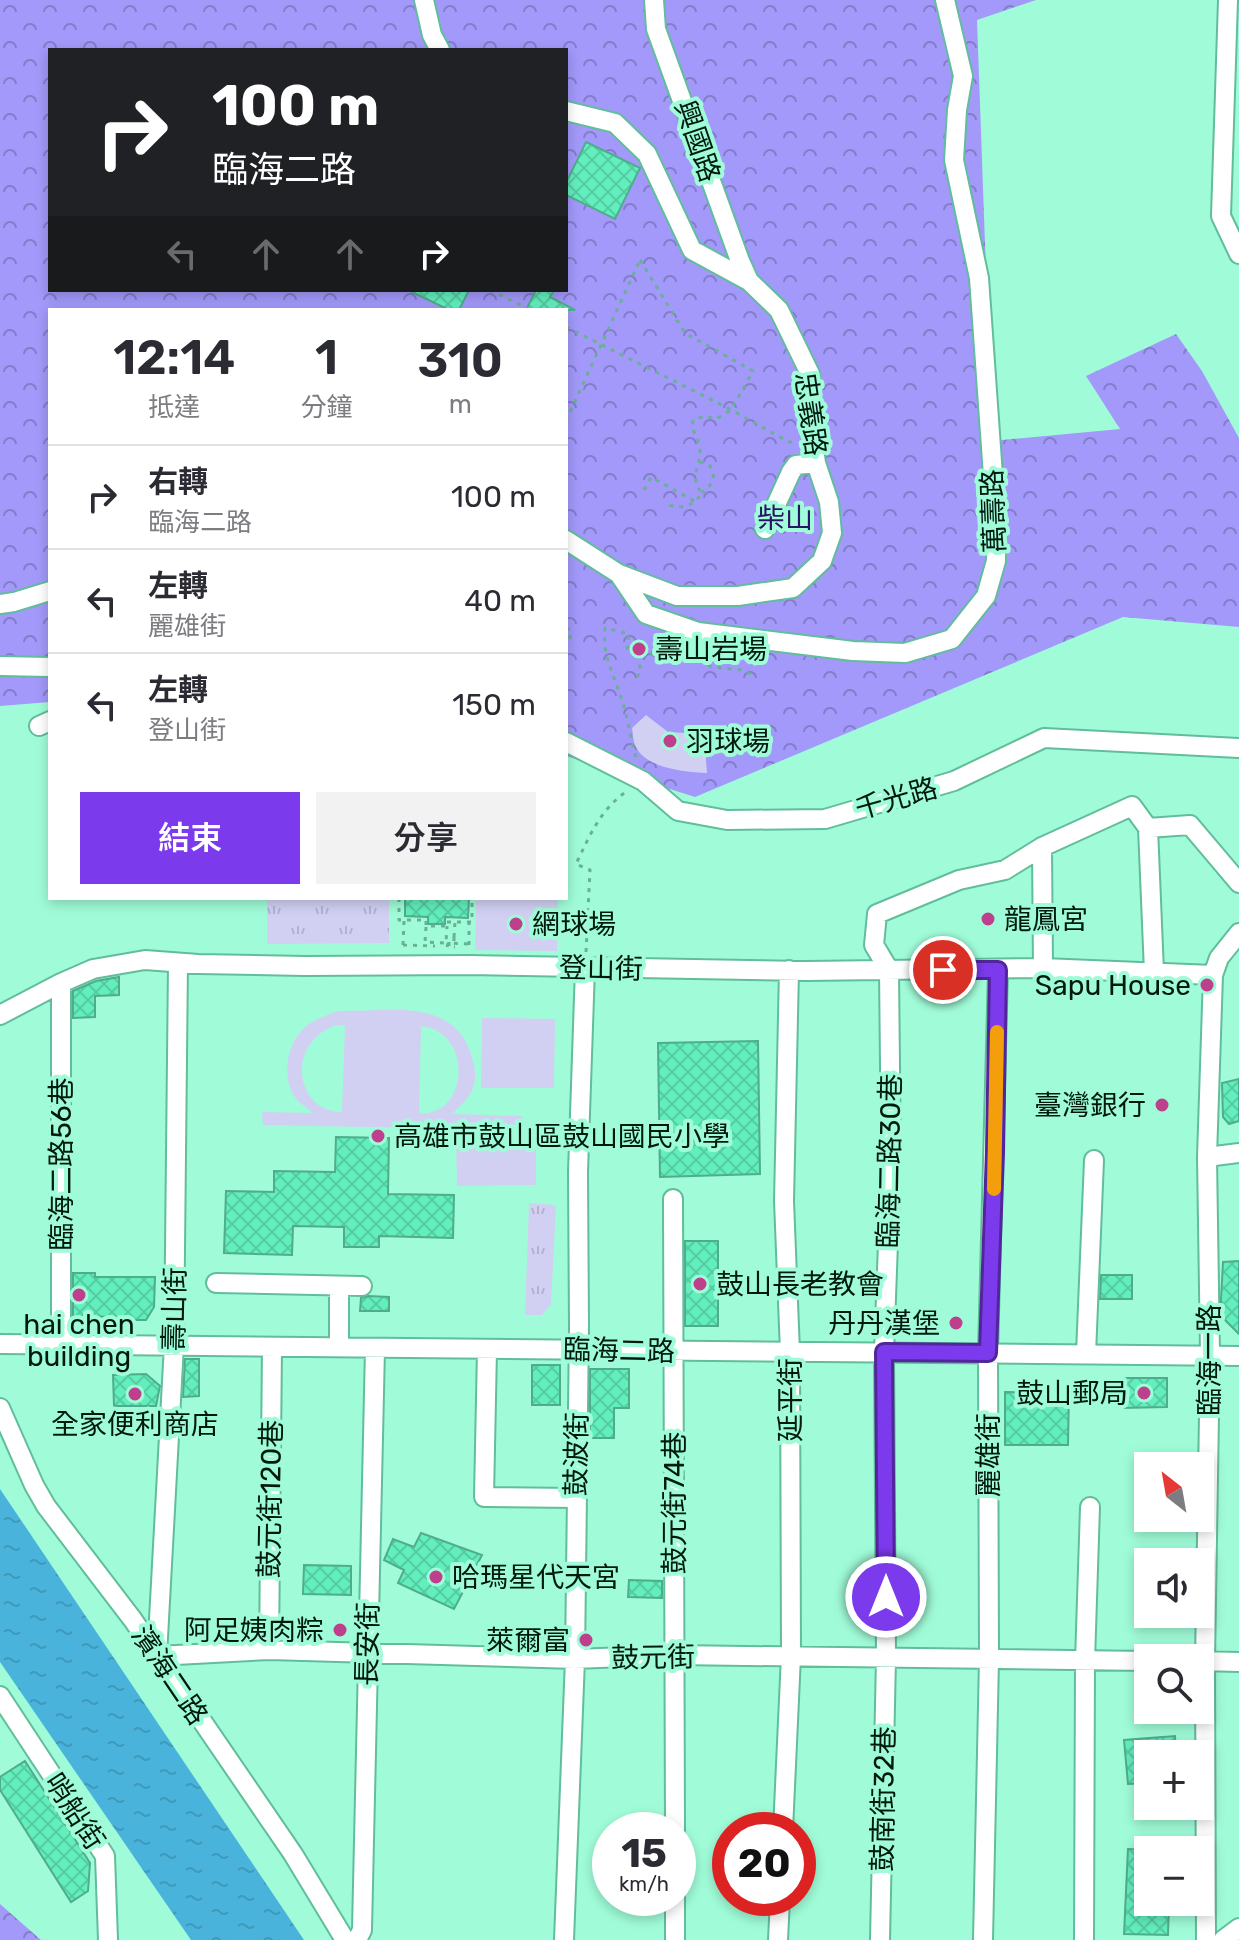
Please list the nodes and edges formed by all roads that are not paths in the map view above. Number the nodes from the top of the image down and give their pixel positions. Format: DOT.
graph roads {
  1 [pos="424,0"];
  2 [pos="654,0"];
  3 [pos="945,0"];
  4 [pos="1228,0"];
  5 [pos="439,48"];
  6 [pos="568,111"];
  7 [pos="1239,254"];
  8 [pos="749,281"];
  9 [pos="816,463"];
  10 [pos="765,529"];
  11 [pos="568,541"];
  12 [pos="619,574"];
  13 [pos="48,592"];
  14 [pos="0,604"];
  15 [pos="0,666"];
  16 [pos="48,667"];
  17 [pos="568,743"];
  18 [pos="1239,748"];
  19 [pos="1148,828"];
  20 [pos="1042,847"];
  21 [pos="1239,883"];
  22 [pos="1239,933"];
  23 [pos="178,963"];
  24 [pos="585,968"];
  25 [pos="1043,968"];
  26 [pos="789,970"];
  27 [pos="889,970"];
  28 [pos="998,970"];
  29 [pos="1154,972"];
  30 [pos="1213,975"];
  31 [pos="61,983"];
  32 [pos="0,1015"];
  33 [pos="1239,1153"];
  34 [pos="1207,1157"];
  35 [pos="1094,1160"];
  36 [pos="673,1199"];
  37 [pos="216,1283"];
  38 [pos="339,1286"];
  39 [pos="362,1286"];
  40 [pos="0,1344"];
  41 [pos="61,1345"];
  42 [pos="174,1345"];
  43 [pos="272,1347"];
  44 [pos="339,1347"];
  45 [pos="375,1348"];
  46 [pos="487,1349"];
  47 [pos="578,1349"];
  48 [pos="675,1351"];
  49 [pos="790,1352"];
  50 [pos="884,1352"];
  51 [pos="988,1353"];
  52 [pos="1086,1354"];
  53 [pos="1210,1354"];
  54 [pos="1239,1356"];
  55 [pos="0,1408"];
  56 [pos="8,1451"];
  57 [pos="575,1498"];
  58 [pos="1090,1507"];
  59 [pos="1202,1644"];
  60 [pos="269,1650"];
  61 [pos="367,1651"];
  62 [pos="674,1655"];
  63 [pos="157,1656"];
  64 [pos="791,1656"];
  65 [pos="886,1658"];
  66 [pos="575,1659"];
  67 [pos="989,1659"];
  68 [pos="1085,1661"];
  69 [pos="1134,1661"];
  70 [pos="1214,1661"];
  71 [pos="1239,1662"];
  72 [pos="0,1696"];
  73 [pos="1203,1724"];
  74 [pos="675,1812"];
  75 [pos="784,1812"];
  76 [pos="675,1916"];
  77 [pos="779,1916"];
  78 [pos="1239,1928"];
  79 [pos="108,1940"];
  80 [pos="345,1940"];
  81 [pos="357,1940"];
  82 [pos="564,1940"];
  83 [pos="675,1940"];
  84 [pos="778,1940"];
  85 [pos="880,1940"];
  86 [pos="983,1940"];
  87 [pos="1084,1940"];
  88 [pos="1206,1940"];
  89 [pos="1223,1940"];
  1 -- 5 [label="street"];
  2 -- 8 [label="street, 興國路"];
  3 -- 12 [label="street, 萬壽路"];
  4 -- 7 [label="street"];
  6 -- 8 [label="street, 忠義路"];
  8 -- 9 [label="street, 忠義路"];
  9 -- 10 [label="street"];
  9 -- 12 [label="street, 忠義路"];
  11 -- 12 [label="street, 萬壽路"];
  13 -- 14 [label="street"];
  15 -- 16 [label="street"];
  17 -- 18 [label="street, 千光路"];
  19 -- 20 [label="street"];
  19 -- 21 [label="street"];
  19 -- 29 [label="street"];
  20 -- 25 [label="street"];
  20 -- 27 [label="street"];
  22 -- 30 [label="street, 臨海一路"];
  23 -- 24 [label="street, 登山街"];
  23 -- 31 [label="street, 登山街"];
  23 -- 42 [label="street, 壽山街"];
  24 -- 26 [label="street, 登山街"];
  24 -- 47 [label="street, 鼓波街"];
  25 -- 28 [label="street, 登山街"];
  25 -- 29 [label="street, 登山街"];
  26 -- 27 [label="street, 登山街"];
  26 -- 49 [label="street, 延平街"];
  27 -- 28 [label="street, 登山街"];
  27 -- 50 [label="street, 臨海二路30巷"];
  28 -- 51 [label="street, 麗雄街"];
  29 -- 30 [label="street, 登山街"];
  30 -- 34 [label="street, 臨海一路"];
  31 -- 32 [label="street, 登山街"];
  31 -- 41 [label="street, 臨海二路56巷"];
  33 -- 34 [label="street"];
  34 -- 53 [label="street, 臨海一路"];
  35 -- 52 [label="street"];
  36 -- 48 [label="street, 鼓元街74巷"];
  37 -- 38 [label="street"];
  38 -- 39 [label="street"];
  38 -- 44 [label="street"];
  40 -- 41 [label="street, 臨海二路"];
  41 -- 42 [label="street, 臨海二路"];
  42 -- 43 [label="street, 臨海二路"];
  42 -- 63 [label="street, 壽山街"];
  43 -- 44 [label="street, 臨海二路"];
  43 -- 60 [label="street, 鼓元街120巷"];
  44 -- 45 [label="street, 臨海二路"];
  45 -- 46 [label="street, 臨海二路"];
  45 -- 61 [label="street, 長安街"];
  46 -- 47 [label="street, 臨海二路"];
  46 -- 57 [label="street"];
  47 -- 48 [label="street, 臨海二路"];
  47 -- 57 [label="street, 鼓波街"];
  48 -- 49 [label="street, 臨海二路"];
  48 -- 62 [label="street, 鼓元街74巷"];
  49 -- 50 [label="street, 臨海二路"];
  49 -- 64 [label="street, 延平街"];
  50 -- 51 [label="street, 臨海二路"];
  50 -- 65 [label="street, 臨海二路30巷"];
  51 -- 52 [label="street, 臨海二路"];
  51 -- 67 [label="street, 麗雄街"];
  52 -- 53 [label="street, 臨海二路"];
  53 -- 54 [label="street, 臨海二路"];
  53 -- 59 [label="street, 臨海一路"];
  55 -- 56 [label="street, 濱海二路"];
  56 -- 63 [label="street, 濱海二路"];
  57 -- 66 [label="street, 鼓波街"];
  58 -- 68 [label="street"];
  60 -- 61 [label="street, 鼓元街"];
  60 -- 63 [label="street, 鼓元街"];
  61 -- 66 [label="street, 鼓元街"];
  61 -- 81 [label="street, 長安街"];
  62 -- 64 [label="street, 鼓元街"];
  62 -- 66 [label="street, 鼓元街"];
  62 -- 74 [label="street, 鼓元街74巷"];
  63 -- 80 [label="street, 濱海二路"];
  64 -- 65 [label="street, 鼓元街"];
  64 -- 75 [label="street, 延平街"];
  65 -- 67 [label="street, 鼓元街"];
  65 -- 85 [label="street, 鼓南街32巷"];
  66 -- 82 [label="street, 鼓波街"];
  67 -- 68 [label="street, 鼓元街"];
  67 -- 86 [label="street, 麗雄街"];
  68 -- 69 [label="street, 鼓元街"];
  68 -- 87 [label="street"];
  70 -- 71 [label="street"];
  72 -- 79 [label="street, 哨船街"];
  73 -- 88 [label="street, 臨海一路"];
  76 -- 83 [label="street"];
  77 -- 84 [label="street"];
  78 -- 89 [label="street"];
}
